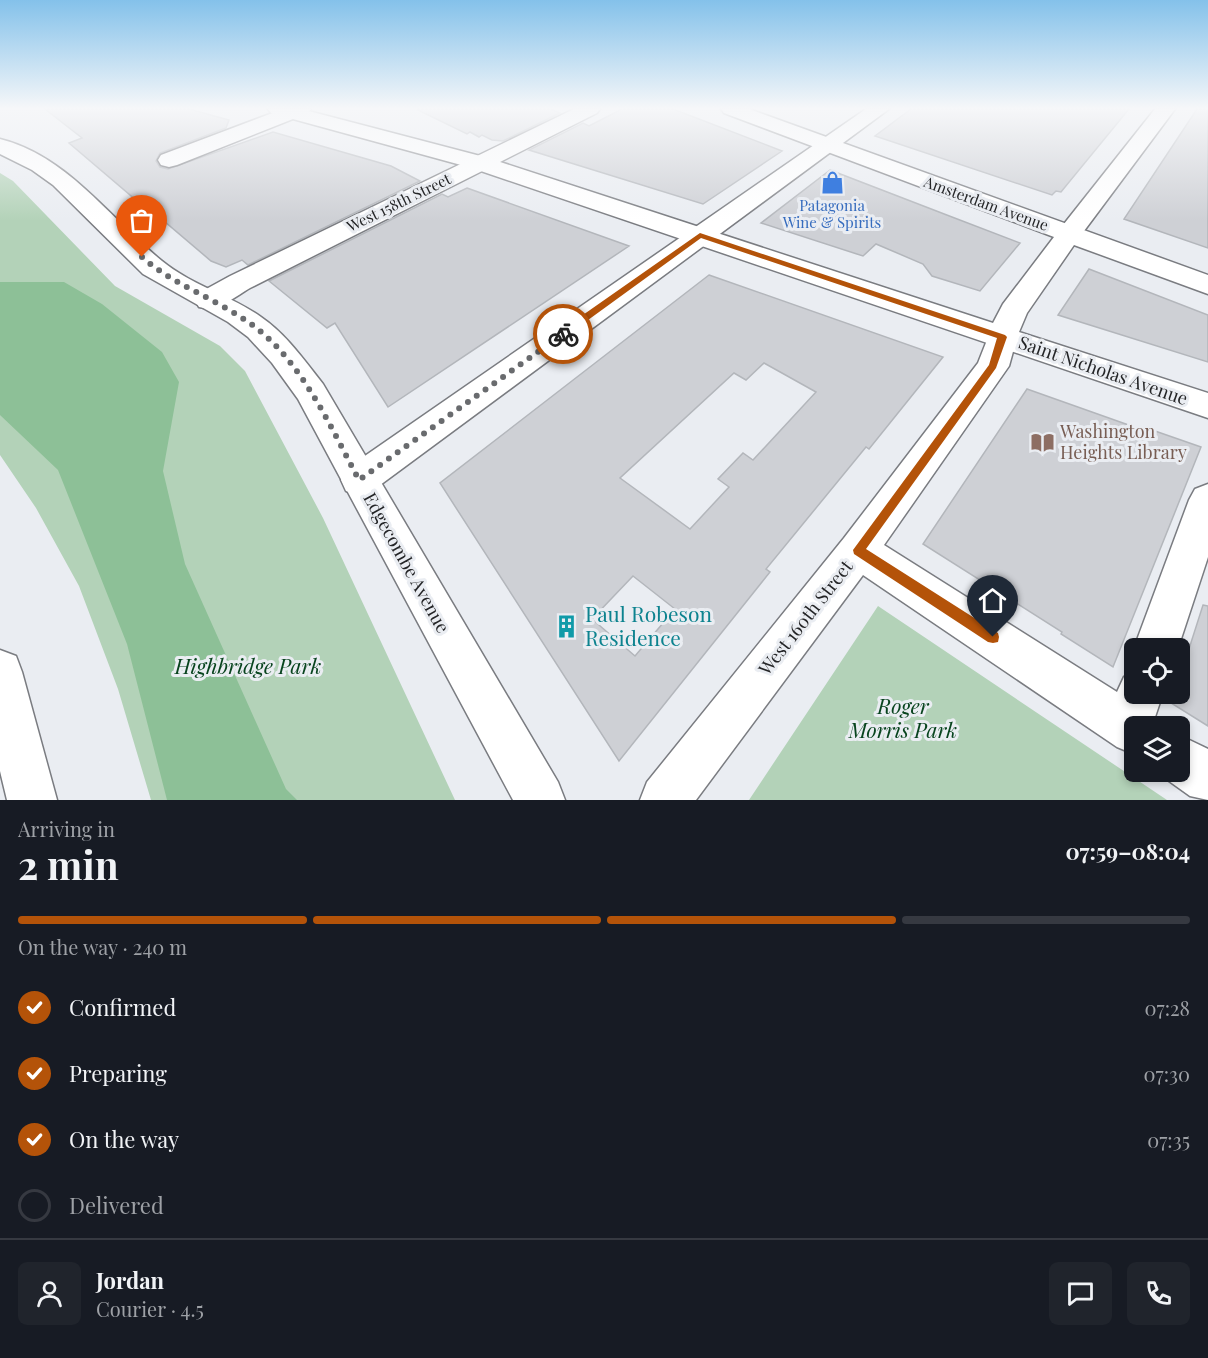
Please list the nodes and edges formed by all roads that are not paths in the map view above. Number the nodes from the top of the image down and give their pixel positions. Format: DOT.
graph roads {
  1 [pos="0,146"];
  2 [pos="202,146"];
  3 [pos="420,146"];
  4 [pos="514,146"];
  5 [pos="827,146"];
  6 [pos="833,146"];
  7 [pos="1136,146"];
  8 [pos="169,160"];
  9 [pos="480,163"];
  10 [pos="1069,234"];
  11 [pos="700,235"];
  12 [pos="1208,285"];
  13 [pos="209,300"];
  14 [pos="1002,337"];
  15 [pos="1208,406"];
  16 [pos="359,480"];
  17 [pos="1208,500"];
  18 [pos="858,550"];
  19 [pos="1160,638"];
  20 [pos="0,672"];
  21 [pos="1134,716"];
  22 [pos="1190,766"];
  23 [pos="1208,778"];
  24 [pos="32,800"];
  25 [pos="540,800"];
  26 [pos="665,800"];
  1 -- 13 [label="street, Edgecombe Avenue"];
  2 -- 8 [label="street"];
  3 -- 9 [label="street, Saint Nicholas Avenue"];
  4 -- 9 [label="street, West 158th Street"];
  5 -- 11 [label="street"];
  6 -- 10 [label="street, Amsterdam Avenue"];
  7 -- 10 [label="street, West 160th Street"];
  9 -- 11 [label="street, Saint Nicholas Avenue"];
  9 -- 13 [label="street, West 158th Street"];
  10 -- 12 [label="street, Amsterdam Avenue"];
  10 -- 14 [label="street, West 160th Street"];
  11 -- 14 [label="street, Saint Nicholas Avenue"];
  11 -- 16 [label="street"];
  13 -- 16 [label="street, Edgecombe Avenue"];
  14 -- 15 [label="street, Saint Nicholas Avenue"];
  14 -- 18 [label="street, West 160th Street"];
  16 -- 25 [label="street, Edgecombe Avenue"];
  17 -- 19 [label="street"];
  18 -- 21 [label="street"];
  18 -- 26 [label="street, West 160th Street"];
  20 -- 24 [label="street"];
  22 -- 23 [label="street"];
}
